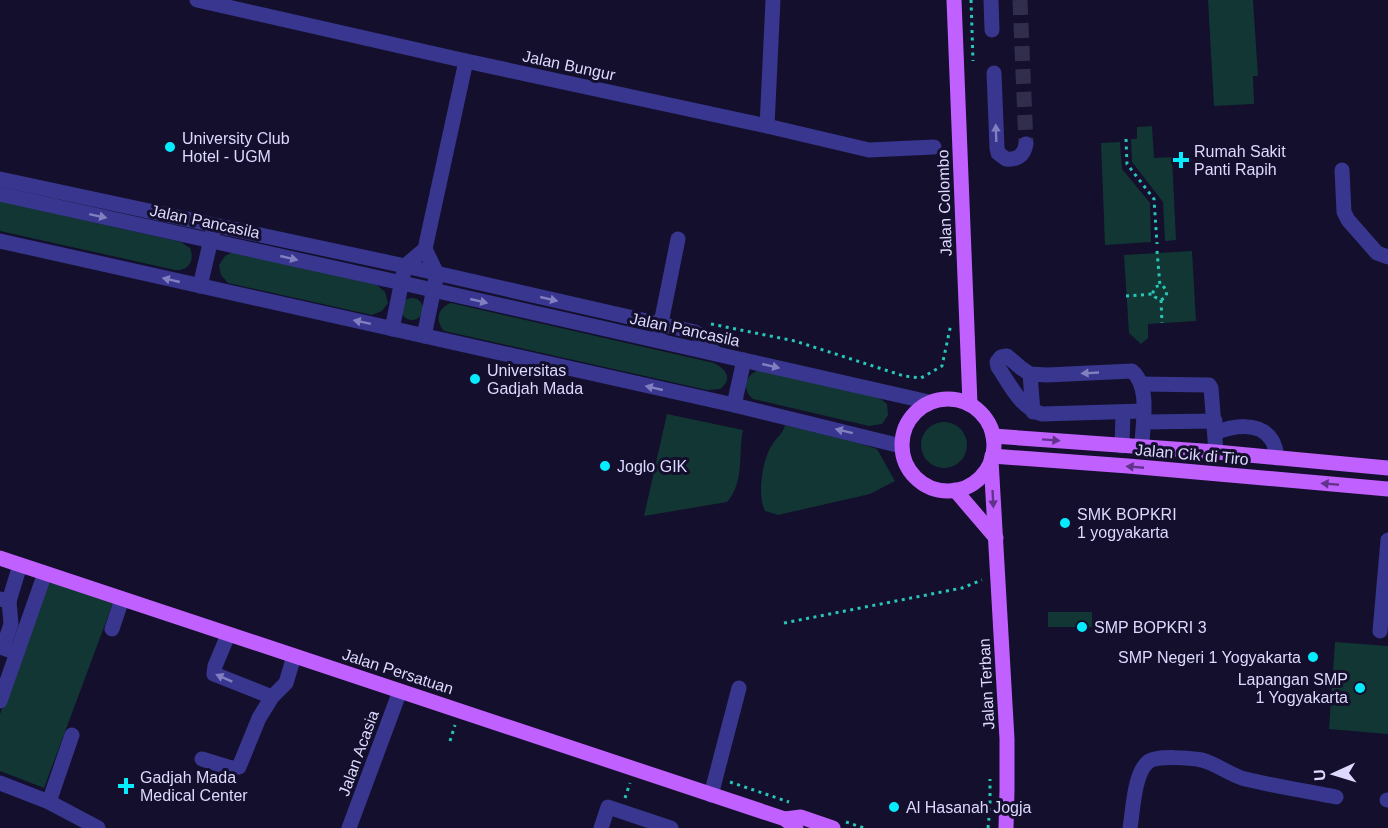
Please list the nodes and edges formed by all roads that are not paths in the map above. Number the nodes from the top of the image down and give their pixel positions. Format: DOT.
graph roads {
  1 [pos="197,0"];
  2 [pos="773,0"];
  3 [pos="954,0"];
  4 [pos="991,0"];
  5 [pos="992,30"];
  6 [pos="466,61"];
  7 [pos="994,73"];
  8 [pos="767,126"];
  9 [pos="1026,144"];
  10 [pos="934,147"];
  11 [pos="1342,170"];
  12 [pos="0,178"];
  13 [pos="0,194"];
  14 [pos="69,201"];
  15 [pos="214,225"];
  16 [pos="678,239"];
  17 [pos="211,240"];
  18 [pos="0,241"];
  19 [pos="425,249"];
  20 [pos="1388,257"];
  21 [pos="405,266"];
  22 [pos="437,274"];
  23 [pos="402,283"];
  24 [pos="200,286"];
  25 [pos="434,290"];
  26 [pos="573,305"];
  27 [pos="569,322"];
  28 [pos="661,324"];
  29 [pos="392,329"];
  30 [pos="424,336"];
  31 [pos="657,341"];
  32 [pos="719,355"];
  33 [pos="744,360"];
  34 [pos="1030,374"];
  35 [pos="1141,384"];
  36 [pos="929,402"];
  37 [pos="970,404"];
  38 [pos="734,405"];
  39 [pos="1033,412"];
  40 [pos="1123,412"];
  41 [pos="1144,416"];
  42 [pos="1215,427"];
  43 [pos="993,436"];
  44 [pos="901,446"];
  45 [pos="1122,446"];
  46 [pos="1142,446"];
  47 [pos="1216,452"];
  48 [pos="992,458"];
  49 [pos="1277,458"];
  50 [pos="1388,468"];
  51 [pos="1388,489"];
  52 [pos="955,490"];
  53 [pos="996,538"];
  54 [pos="1388,540"];
  55 [pos="0,558"];
  56 [pos="21,565"];
  57 [pos="45,573"];
  58 [pos="122,599"];
  59 [pos="5,600"];
  60 [pos="112,629"];
  61 [pos="1380,631"];
  62 [pos="228,634"];
  63 [pos="17,653"];
  64 [pos="294,656"];
  65 [pos="739,688"];
  66 [pos="400,691"];
  67 [pos="272,697"];
  68 [pos="0,701"];
  69 [pos="72,735"];
  70 [pos="202,759"];
  71 [pos="0,783"];
  72 [pos="711,795"];
  73 [pos="1336,796"];
  74 [pos="49,802"];
  75 [pos="790,824"];
  76 [pos="98,828"];
  77 [pos="349,828"];
  78 [pos="601,828"];
  79 [pos="671,828"];
  80 [pos="833,828"];
  81 [pos="1006,828"];
  82 [pos="1130,828"];
  1 -- 6 [label="street, Jalan Bungur"];
  2 -- 8 [label="street"];
  3 -- 37 [label="main road, Jalan Colombo"];
  4 -- 5 [label="street"];
  6 -- 8 [label="street, Jalan Bungur"];
  6 -- 19 [label="street"];
  9 -- 7 [label="street, one-way"];
  8 -- 10 [label="street, Jalan Bungur"];
  11 -- 20 [label="street"];
  12 -- 14 [label="street"];
  13 -- 14 [label="street, Jalan Pancasila"];
  14 -- 15 [label="street"];
  14 -- 17 [label="street, Jalan Pancasila, one-way"];
  15 -- 17 [label="street"];
  15 -- 21 [label="street"];
  16 -- 28 [label="street"];
  17 -- 23 [label="street, Jalan Pancasila, one-way"];
  17 -- 24 [label="street"];
  24 -- 18 [label="street, one-way"];
  19 -- 21 [label="street"];
  19 -- 22 [label="street"];
  21 -- 22 [label="street"];
  21 -- 23 [label="street"];
  22 -- 25 [label="street"];
  22 -- 26 [label="street, one-way"];
  23 -- 25 [label="street, Jalan Pancasila"];
  23 -- 29 [label="street"];
  29 -- 24 [label="street, one-way"];
  25 -- 27 [label="street, Jalan Pancasila, one-way"];
  25 -- 30 [label="street"];
  26 -- 27 [label="street"];
  26 -- 28 [label="street"];
  27 -- 31 [label="street, Jalan Pancasila"];
  28 -- 31 [label="street"];
  28 -- 32 [label="street"];
  29 -- 30 [label="street"];
  38 -- 30 [label="street, one-way"];
  31 -- 32 [label="street, Jalan Pancasila"];
  32 -- 33 [label="street, Jalan Pancasila"];
  33 -- 36 [label="street, Jalan Pancasila, one-way"];
  33 -- 38 [label="street"];
  35 -- 34 [label="street, one-way"];
  34 -- 39 [label="street"];
  34 -- 39 [label="street"];
  35 -- 41 [label="street"];
  35 -- 42 [label="street"];
  36 -- 37 [label="main road"];
  36 -- 44 [label="main road"];
  37 -- 43 [label="main road"];
  44 -- 38 [label="street, one-way"];
  39 -- 40 [label="street"];
  40 -- 41 [label="street"];
  40 -- 45 [label="street"];
  41 -- 42 [label="street"];
  41 -- 46 [label="street"];
  42 -- 47 [label="street"];
  42 -- 49 [label="street"];
  43 -- 45 [label="main road, Jalan Cik di Tiro, one-way"];
  43 -- 48 [label="main road"];
  44 -- 52 [label="main road"];
  45 -- 46 [label="main road, Jalan Cik di Tiro"];
  46 -- 47 [label="main road, Jalan Cik di Tiro"];
  47 -- 49 [label="main road, Jalan Cik di Tiro"];
  51 -- 48 [label="main road, Jalan Cik di Tiro, one-way"];
  48 -- 52 [label="main road"];
  48 -- 53 [label="main road, Jalan Terban, one-way"];
  49 -- 50 [label="main road, Jalan Cik di Tiro"];
  52 -- 53 [label="main road"];
  53 -- 81 [label="main road, Jalan Terban"];
  54 -- 61 [label="street"];
  55 -- 56 [label="main road, Jalan Persatuan"];
  56 -- 57 [label="main road, Jalan Persatuan"];
  56 -- 59 [label="street"];
  57 -- 58 [label="main road, Jalan Persatuan"];
  57 -- 63 [label="street"];
  58 -- 60 [label="street"];
  58 -- 62 [label="main road, Jalan Persatuan"];
  59 -- 63 [label="street"];
  62 -- 64 [label="main road, Jalan Persatuan"];
  67 -- 62 [label="street, one-way"];
  63 -- 68 [label="street"];
  64 -- 66 [label="main road, Jalan Persatuan"];
  64 -- 67 [label="street"];
  65 -- 72 [label="street"];
  66 -- 72 [label="main road, Jalan Persatuan"];
  66 -- 77 [label="street, Jalan Acasia"];
  67 -- 70 [label="street"];
  69 -- 74 [label="street"];
  71 -- 74 [label="street"];
  72 -- 75 [label="main road, Jalan Persatuan"];
  73 -- 82 [label="street"];
  74 -- 76 [label="street"];
  75 -- 80 [label="main road, Jalan Persatuan"];
  78 -- 79 [label="street"];
}
